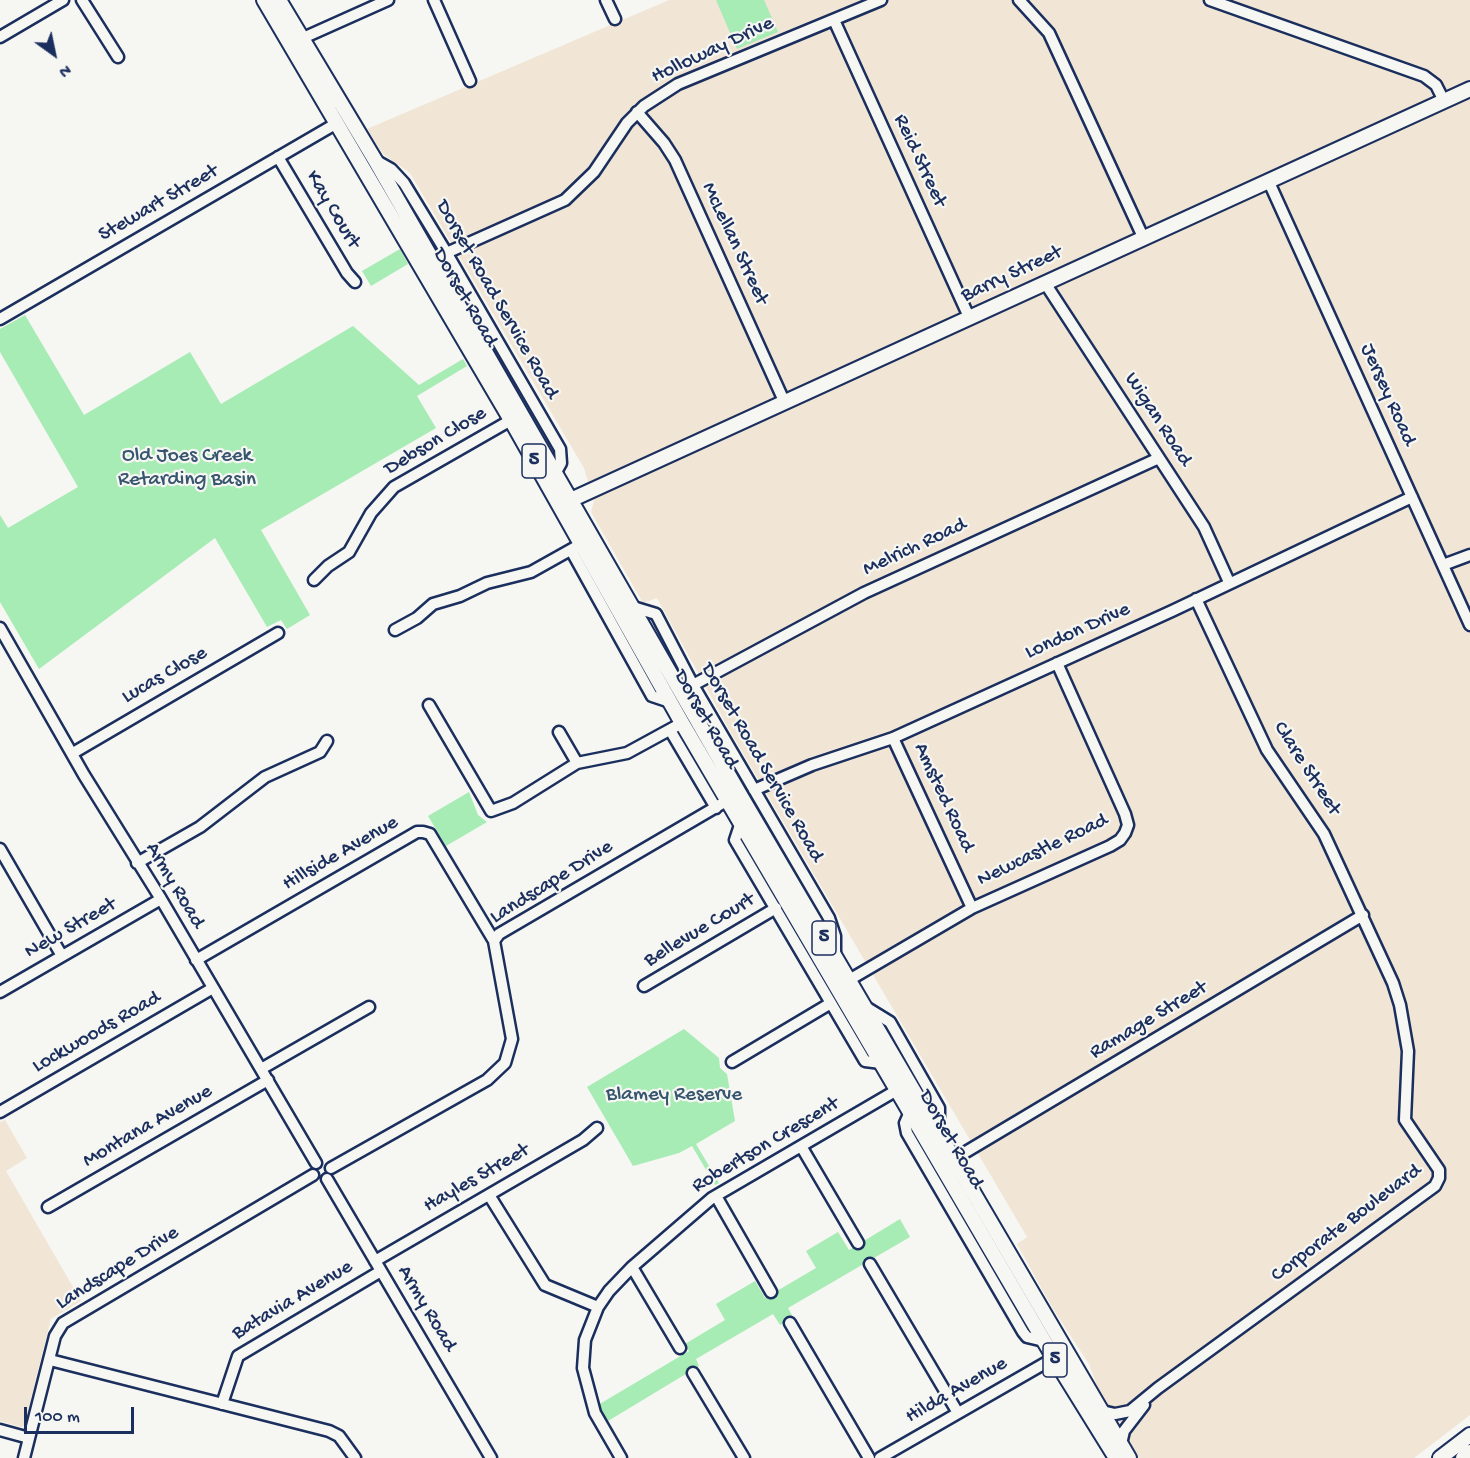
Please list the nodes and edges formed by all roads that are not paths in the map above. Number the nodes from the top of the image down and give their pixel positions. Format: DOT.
graph roads {
  1 [pos="63,0"];
  2 [pos="82,0"];
  3 [pos="264,0"];
  4 [pos="279,0"];
  5 [pos="388,0"];
  6 [pos="434,0"];
  7 [pos="606,0"];
  8 [pos="881,0"];
  9 [pos="1019,0"];
  10 [pos="1210,0"];
  11 [pos="615,19"];
  12 [pos="834,20"];
  13 [pos="0,37"];
  14 [pos="298,41"];
  15 [pos="118,57"];
  16 [pos="470,81"];
  17 [pos="1470,89"];
  18 [pos="1444,101"];
  19 [pos="637,112"];
  20 [pos="343,119"];
  21 [pos="278,157"];
  22 [pos="375,159"];
  23 [pos="1268,180"];
  24 [pos="1143,237"];
  25 [pos="446,252"];
  26 [pos="433,259"];
  27 [pos="355,282"];
  28 [pos="1045,283"];
  29 [pos="969,317"];
  30 [pos="0,320"];
  31 [pos="784,401"];
  32 [pos="511,420"];
  33 [pos="1159,458"];
  34 [pos="556,472"];
  35 [pos="1412,496"];
  36 [pos="565,502"];
  37 [pos="576,547"];
  38 [pos="1470,555"];
  39 [pos="1443,565"];
  40 [pos="314,580"];
  41 [pos="1229,582"];
  42 [pos="1197,599"];
  43 [pos="633,607"];
  44 [pos="624,619"];
  45 [pos="1470,625"];
  46 [pos="0,628"];
  47 [pos="395,630"];
  48 [pos="278,633"];
  49 [pos="1057,663"];
  50 [pos="693,685"];
  51 [pos="670,702"];
  52 [pos="429,705"];
  53 [pos="682,723"];
  54 [pos="670,730"];
  55 [pos="559,732"];
  56 [pos="893,738"];
  57 [pos="327,741"];
  58 [pos="73,753"];
  59 [pos="577,763"];
  60 [pos="754,790"];
  61 [pos="728,800"];
  62 [pos="741,822"];
  63 [pos="0,849"];
  64 [pos="137,863"];
  65 [pos="161,899"];
  66 [pos="776,908"];
  67 [pos="972,908"];
  68 [pos="1363,915"];
  69 [pos="785,924"];
  70 [pos="809,939"];
  71 [pos="494,941"];
  72 [pos="834,955"];
  73 [pos="62,956"];
  74 [pos="1383,959"];
  75 [pos="196,960"];
  76 [pos="849,980"];
  77 [pos="644,987"];
  78 [pos="213,988"];
  79 [pos="0,992"];
  80 [pos="831,1003"];
  81 [pos="864,1006"];
  82 [pos="369,1007"];
  83 [pos="732,1062"];
  84 [pos="881,1063"];
  85 [pos="261,1069"];
  86 [pos="268,1080"];
  87 [pos="910,1083"];
  88 [pos="897,1090"];
  89 [pos="0,1112"];
  90 [pos="910,1112"];
  91 [pos="597,1128"];
  92 [pos="939,1132"];
  93 [pos="801,1146"];
  94 [pos="954,1159"];
  95 [pos="316,1163"];
  96 [pos="942,1167"];
  97 [pos="331,1168"];
  98 [pos="313,1175"];
  99 [pos="327,1179"];
  100 [pos="489,1196"];
  101 [pos="716,1196"];
  102 [pos="48,1208"];
  103 [pos="858,1243"];
  104 [pos="1005,1245"];
  105 [pos="997,1261"];
  106 [pos="870,1264"];
  107 [pos="378,1266"];
  108 [pos="632,1267"];
  109 [pos="771,1292"];
  110 [pos="598,1306"];
  111 [pos="790,1323"];
  112 [pos="1044,1341"];
  113 [pos="680,1348"];
  114 [pos="1060,1354"];
  115 [pos="50,1360"];
  116 [pos="693,1373"];
  117 [pos="1149,1397"];
  118 [pos="222,1404"];
  119 [pos="1102,1411"];
  120 [pos="958,1413"];
  121 [pos="0,1430"];
  122 [pos="1470,1435"];
  123 [pos="30,1438"];
  124 [pos="1121,1444"];
  125 [pos="1470,1452"];
  126 [pos="24,1458"];
  127 [pos="355,1458"];
  128 [pos="491,1458"];
  129 [pos="621,1458"];
  130 [pos="744,1458"];
  131 [pos="869,1458"];
  132 [pos="880,1458"];
  133 [pos="1116,1458"];
  134 [pos="1129,1458"];
  135 [pos="1440,1458"];
  136 [pos="1462,1458"];
  1 -- 13 [label="street"];
  2 -- 15 [label="street"];
  3 -- 14 [label="main road, Dorset Road / 5"];
  4 -- 14 [label="main road, Dorset Road / 5"];
  5 -- 14 [label="street"];
  6 -- 16 [label="street"];
  7 -- 11 [label="street"];
  8 -- 12 [label="street, Holloway Drive"];
  9 -- 24 [label="street"];
  10 -- 18 [label="street"];
  12 -- 19 [label="street, Holloway Drive"];
  12 -- 29 [label="street, Reid Street"];
  14 -- 20 [label="main road, Dorset Road / 5"];
  17 -- 18 [label="main road, Barry Street"];
  18 -- 23 [label="main road, Barry Street"];
  19 -- 25 [label="street, Holloway Drive"];
  19 -- 31 [label="street, McLellan Street"];
  20 -- 21 [label="street, Stewart Street"];
  20 -- 22 [label="main road, Dorset Road / 5"];
  20 -- 32 [label="main road, Dorset Road / 5"];
  21 -- 27 [label="street, Kay Court"];
  21 -- 30 [label="street, Stewart Street"];
  22 -- 25 [label="street, Dorset Road Service Road"];
  22 -- 26 [label="main road, Dorset Road / 5"];
  23 -- 24 [label="main road, Barry Street"];
  23 -- 35 [label="street, Jersey Road"];
  24 -- 28 [label="main road, Barry Street"];
  25 -- 26 [label="street, Holloway Drive"];
  25 -- 34 [label="street, Dorset Road Service Road"];
  26 -- 34 [label="main road, Dorset Road / 5"];
  28 -- 29 [label="main road, Barry Street"];
  28 -- 33 [label="street, Wigan Road"];
  29 -- 31 [label="main road, Barry Street"];
  31 -- 36 [label="main road, Barry Street"];
  32 -- 36 [label="main road, Dorset Road / 5"];
  32 -- 40 [label="street, Debson Close"];
  33 -- 41 [label="street, Wigan Road"];
  33 -- 50 [label="street, Melrich Road"];
  34 -- 36 [label="main road, Dorset Road / 5"];
  35 -- 39 [label="street, Jersey Road"];
  35 -- 41 [label="street, London Drive"];
  36 -- 37 [label="main road, Dorset Road / 5"];
  36 -- 43 [label="main road, Dorset Road / 5"];
  37 -- 44 [label="main road, Dorset Road / 5"];
  37 -- 47 [label="street"];
  37 -- 51 [label="street"];
  38 -- 39 [label="street"];
  39 -- 45 [label="street, Jersey Road"];
  41 -- 42 [label="street, London Drive"];
  42 -- 49 [label="street, London Drive"];
  42 -- 68 [label="street, Clare Street"];
  43 -- 44 [label="main road"];
  43 -- 50 [label="street, Dorset Road Service Road"];
  43 -- 61 [label="main road, Dorset Road / 5"];
  44 -- 51 [label="main road, Dorset Road / 5"];
  46 -- 58 [label="street, Army Road"];
  48 -- 58 [label="street, Lucas Close"];
  49 -- 56 [label="street, London Drive"];
  49 -- 67 [label="street, Newcastle Road"];
  50 -- 60 [label="street, Dorset Road Service Road"];
  51 -- 53 [label="main road, Dorset Road / 5"];
  52 -- 59 [label="street"];
  53 -- 54 [label="street"];
  53 -- 61 [label="main road, Dorset Road / 5"];
  54 -- 59 [label="street"];
  54 -- 61 [label="street"];
  55 -- 59 [label="street"];
  56 -- 60 [label="street, London Drive"];
  56 -- 67 [label="street, Amsted Road"];
  57 -- 64 [label="street"];
  58 -- 64 [label="street, Army Road"];
  60 -- 72 [label="street, Dorset Road Service Road"];
  61 -- 62 [label="main road, Dorset Road / 5"];
  61 -- 71 [label="street, Landscape Drive"];
  61 -- 72 [label="main road, Dorset Road / 5"];
  62 -- 66 [label="street"];
  62 -- 70 [label="main road, Dorset Road / 5"];
  63 -- 73 [label="street"];
  64 -- 65 [label="street, Army Road"];
  65 -- 73 [label="street, New Street"];
  65 -- 75 [label="street, Army Road"];
  66 -- 69 [label="street"];
  66 -- 77 [label="street, Bellevue Court"];
  67 -- 76 [label="street, Newcastle Road"];
  68 -- 74 [label="street, Clare Street"];
  68 -- 94 [label="street, Ramage Street"];
  69 -- 70 [label="street"];
  69 -- 80 [label="street"];
  70 -- 84 [label="main road, Dorset Road / 5"];
  71 -- 75 [label="street, Hillside Avenue"];
  71 -- 97 [label="street, Landscape Drive"];
  72 -- 76 [label="main road, Dorset Road / 5"];
  73 -- 79 [label="street, New Street"];
  74 -- 117 [label="street, Corporate Boulevard"];
  75 -- 78 [label="street, Army Road"];
  76 -- 81 [label="main road, Dorset Road / 5"];
  78 -- 85 [label="street, Army Road"];
  78 -- 89 [label="street, Lockwoods Road"];
  80 -- 83 [label="street"];
  80 -- 84 [label="street"];
  81 -- 87 [label="main road, Dorset Road / 5"];
  81 -- 92 [label="street"];
  82 -- 85 [label="street"];
  84 -- 88 [label="main road, Dorset Road / 5"];
  85 -- 86 [label="street, Army Road"];
  86 -- 95 [label="street, Army Road"];
  86 -- 102 [label="street, Montana Avenue"];
  87 -- 88 [label="main road"];
  87 -- 92 [label="main road, Dorset Road / 5"];
  88 -- 90 [label="main road, Dorset Road / 5"];
  88 -- 93 [label="street, Robertson Crescent"];
  90 -- 96 [label="main road, Dorset Road / 5"];
  90 -- 112 [label="street"];
  91 -- 100 [label="street, Hayles Street"];
  92 -- 94 [label="main road, Dorset Road / 5"];
  93 -- 101 [label="street, Robertson Crescent"];
  93 -- 103 [label="street"];
  94 -- 96 [label="main road"];
  94 -- 104 [label="main road, Dorset Road / 5"];
  95 -- 97 [label="street"];
  95 -- 98 [label="street"];
  96 -- 105 [label="main road, Dorset Road / 5"];
  97 -- 99 [label="street"];
  98 -- 99 [label="street"];
  98 -- 115 [label="street, Landscape Drive"];
  99 -- 107 [label="street, Army Road"];
  100 -- 107 [label="street, Hayles Street"];
  100 -- 110 [label="street"];
  101 -- 108 [label="street, Robertson Crescent"];
  101 -- 109 [label="street"];
  104 -- 105 [label="main road"];
  104 -- 114 [label="main road, Dorset Road / 5"];
  105 -- 112 [label="main road, Dorset Road / 5"];
  106 -- 120 [label="street"];
  107 -- 118 [label="street, Batavia Avenue"];
  107 -- 128 [label="street, Army Road"];
  108 -- 110 [label="street, Robertson Crescent"];
  108 -- 113 [label="street"];
  110 -- 129 [label="street, Robertson Crescent"];
  111 -- 131 [label="street"];
  112 -- 114 [label="main road, Dorset Road / 5"];
  114 -- 119 [label="main road, Dorset Road / 5"];
  114 -- 120 [label="street, Hilda Avenue"];
  114 -- 133 [label="main road, Dorset Road / 5"];
  115 -- 118 [label="street"];
  115 -- 123 [label="street, Landscape Drive"];
  116 -- 130 [label="street"];
  117 -- 119 [label="street, Corporate Boulevard"];
  117 -- 124 [label="street, Corporate Boulevard"];
  118 -- 127 [label="street"];
  119 -- 124 [label="main road, Dorset Road / 5"];
  120 -- 132 [label="street, Hilda Avenue"];
  121 -- 123 [label="street"];
  122 -- 135 [label="main road"];
  123 -- 126 [label="street, Landscape Drive"];
  124 -- 134 [label="main road, Dorset Road / 5"];
  125 -- 136 [label="main road"];
}
